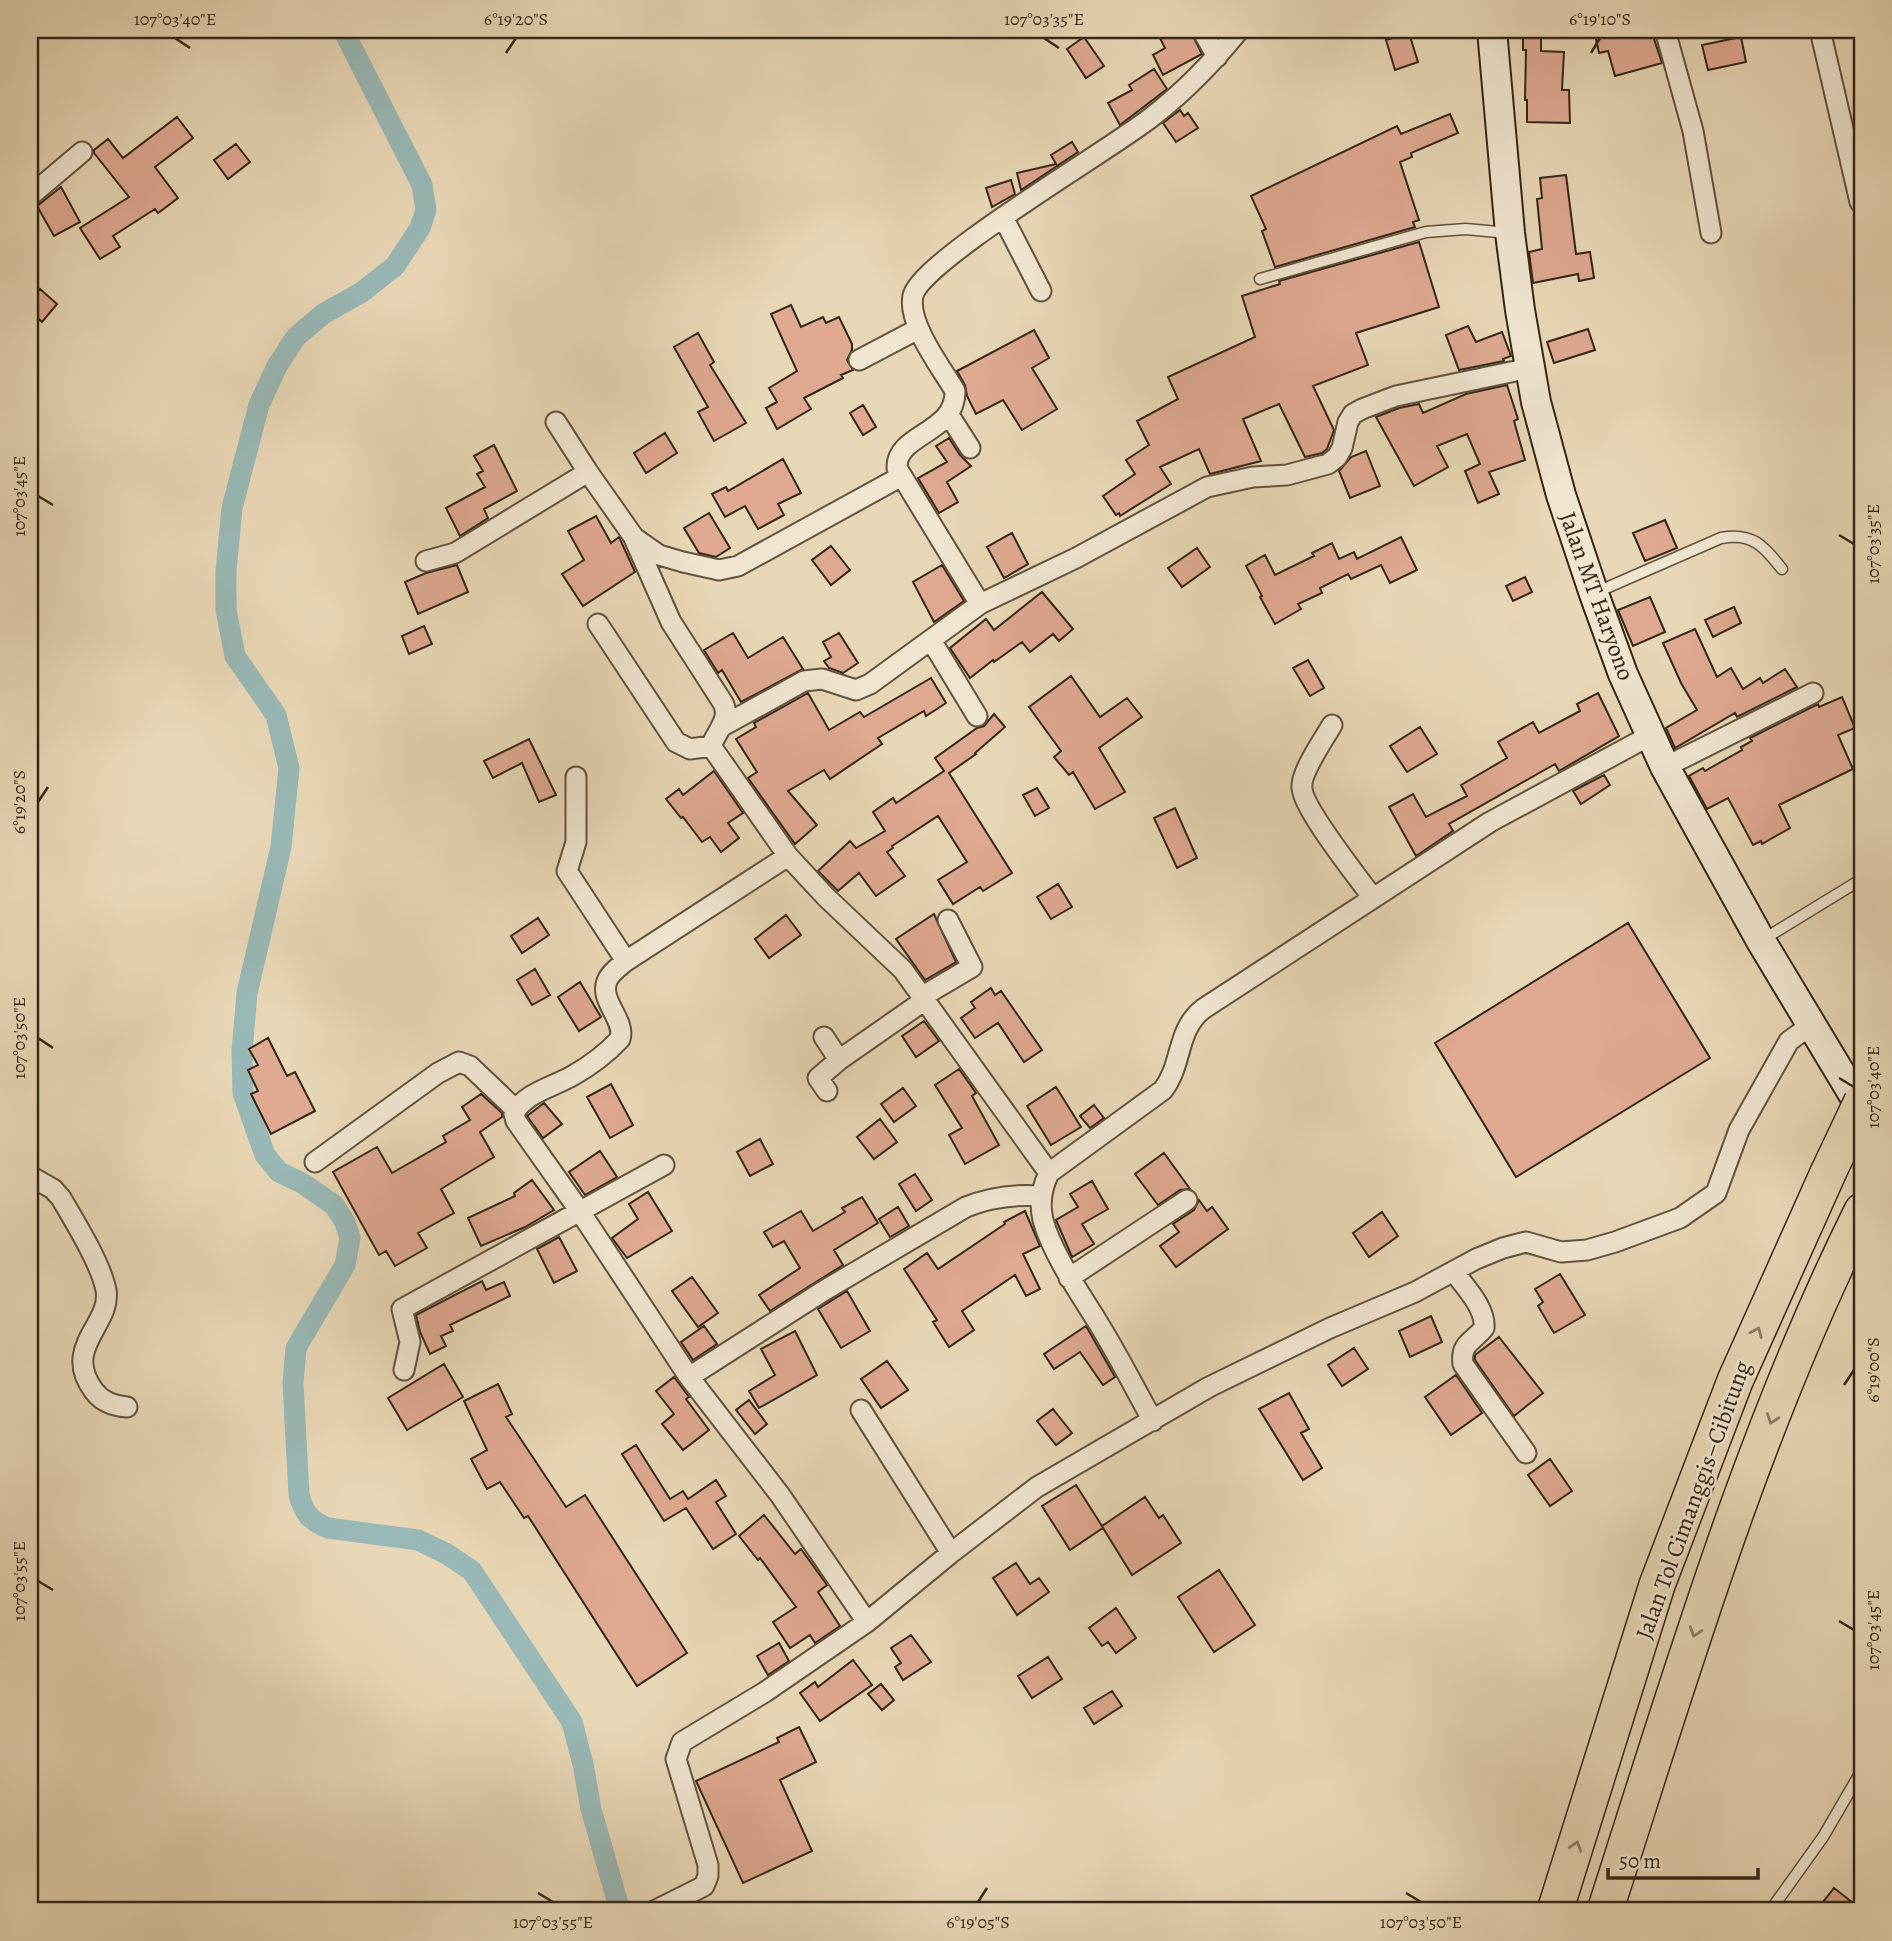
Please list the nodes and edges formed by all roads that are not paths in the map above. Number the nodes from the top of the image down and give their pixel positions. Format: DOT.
graph roads {
  1 [pos="1202,30"];
  2 [pos="1239,30"];
  3 [pos="1492,30"];
  4 [pos="1665,30"];
  5 [pos="1820,30"];
  6 [pos="1217,57"];
  7 [pos="82,152"];
  8 [pos="30,196"];
  9 [pos="1862,205"];
  10 [pos="1003,217"];
  11 [pos="1510,233"];
  12 [pos="1711,233"];
  13 [pos="1260,279"];
  14 [pos="1041,291"];
  15 [pos="918,329"];
  16 [pos="859,360"];
  17 [pos="1530,368"];
  18 [pos="949,415"];
  19 [pos="556,422"];
  20 [pos="970,448"];
  21 [pos="587,472"];
  22 [pos="900,477"];
  23 [pos="633,536"];
  24 [pos="426,561"];
  25 [pos="1782,569"];
  26 [pos="1594,594"];
  27 [pos="980,604"];
  28 [pos="598,624"];
  29 [pos="931,640"];
  30 [pos="1813,694"];
  31 [pos="978,716"];
  32 [pos="1332,725"];
  33 [pos="720,727"];
  34 [pos="1651,735"];
  35 [pos="711,746"];
  36 [pos="1665,767"];
  37 [pos="576,777"];
  38 [pos="788,856"];
  39 [pos="1862,879"];
  40 [pos="1372,897"];
  41 [pos="948,920"];
  42 [pos="1761,941"];
  43 [pos="626,961"];
  44 [pos="924,998"];
  45 [pos="1810,1026"];
  46 [pos="824,1037"];
  47 [pos="839,1060"];
  48 [pos="827,1091"];
  49 [pos="1862,1101"];
  50 [pos="1862,1109"];
  51 [pos="516,1110"];
  52 [pos="315,1162"];
  53 [pos="664,1165"];
  54 [pos="1049,1173"];
  55 [pos="30,1176"];
  56 [pos="1041,1195"];
  57 [pos="1187,1200"];
  58 [pos="579,1210"];
  59 [pos="1862,1211"];
  60 [pos="1454,1272"];
  61 [pos="1069,1278"];
  62 [pos="404,1370"];
  63 [pos="689,1377"];
  64 [pos="127,1407"];
  65 [pos="860,1410"];
  66 [pos="1153,1421"];
  67 [pos="1526,1453"];
  68 [pos="951,1553"];
  69 [pos="867,1622"];
  70 [pos="1862,1770"];
  71 [pos="654,1911"];
  72 [pos="1555,1911"];
  73 [pos="1605,1911"];
  74 [pos="1770,1911"];
  1 -- 6 [label="street"];
  2 -- 6 [label="street"];
  3 -- 11 [label="main road, Jalan MT Haryono"];
  4 -- 12 [label="street"];
  5 -- 9 [label="street"];
  6 -- 10 [label="street"];
  7 -- 8 [label="street"];
  10 -- 14 [label="street"];
  10 -- 15 [label="street"];
  11 -- 13 [label="lane"];
  11 -- 17 [label="main road, Jalan MT Haryono"];
  15 -- 16 [label="street"];
  15 -- 18 [label="street"];
  17 -- 26 [label="main road, Jalan MT Haryono"];
  17 -- 27 [label="street"];
  18 -- 20 [label="street"];
  18 -- 22 [label="street"];
  19 -- 21 [label="street"];
  21 -- 23 [label="street"];
  21 -- 24 [label="street"];
  22 -- 23 [label="street"];
  22 -- 27 [label="street"];
  23 -- 33 [label="street"];
  25 -- 26 [label="lane"];
  26 -- 34 [label="main road, Jalan MT Haryono"];
  27 -- 29 [label="street"];
  28 -- 35 [label="street"];
  29 -- 31 [label="street"];
  29 -- 33 [label="street"];
  30 -- 36 [label="street"];
  32 -- 40 [label="street"];
  33 -- 35 [label="street"];
  34 -- 36 [label="main road, Jalan MT Haryono"];
  34 -- 40 [label="street"];
  35 -- 38 [label="street"];
  36 -- 42 [label="main road, Jalan MT Haryono"];
  37 -- 43 [label="street"];
  38 -- 43 [label="street"];
  38 -- 44 [label="street"];
  39 -- 42 [label="lane"];
  40 -- 54 [label="street"];
  41 -- 44 [label="street"];
  42 -- 45 [label="main road, Jalan MT Haryono"];
  43 -- 51 [label="street"];
  44 -- 47 [label="street"];
  44 -- 54 [label="street"];
  45 -- 50 [label="main road, Jalan MT Haryono"];
  45 -- 60 [label="street"];
  46 -- 47 [label="street"];
  47 -- 48 [label="street"];
  72 -- 49 [label="highway, Jalan Tol Cimanggis–Cibitung, one-way, bridge"];
  51 -- 52 [label="street"];
  51 -- 58 [label="street"];
  53 -- 58 [label="street"];
  54 -- 56 [label="street"];
  55 -- 64 [label="street"];
  56 -- 61 [label="street"];
  56 -- 63 [label="street"];
  57 -- 61 [label="street"];
  58 -- 62 [label="street"];
  58 -- 63 [label="street"];
  59 -- 73 [label="highway, Jalan Tol Cimanggis–Cibitung, one-way"];
  60 -- 66 [label="street"];
  60 -- 67 [label="street"];
  61 -- 66 [label="street"];
  63 -- 69 [label="street"];
  65 -- 68 [label="street"];
  66 -- 68 [label="street"];
  68 -- 69 [label="street"];
  69 -- 71 [label="street"];
  70 -- 74 [label="lane"];
}
